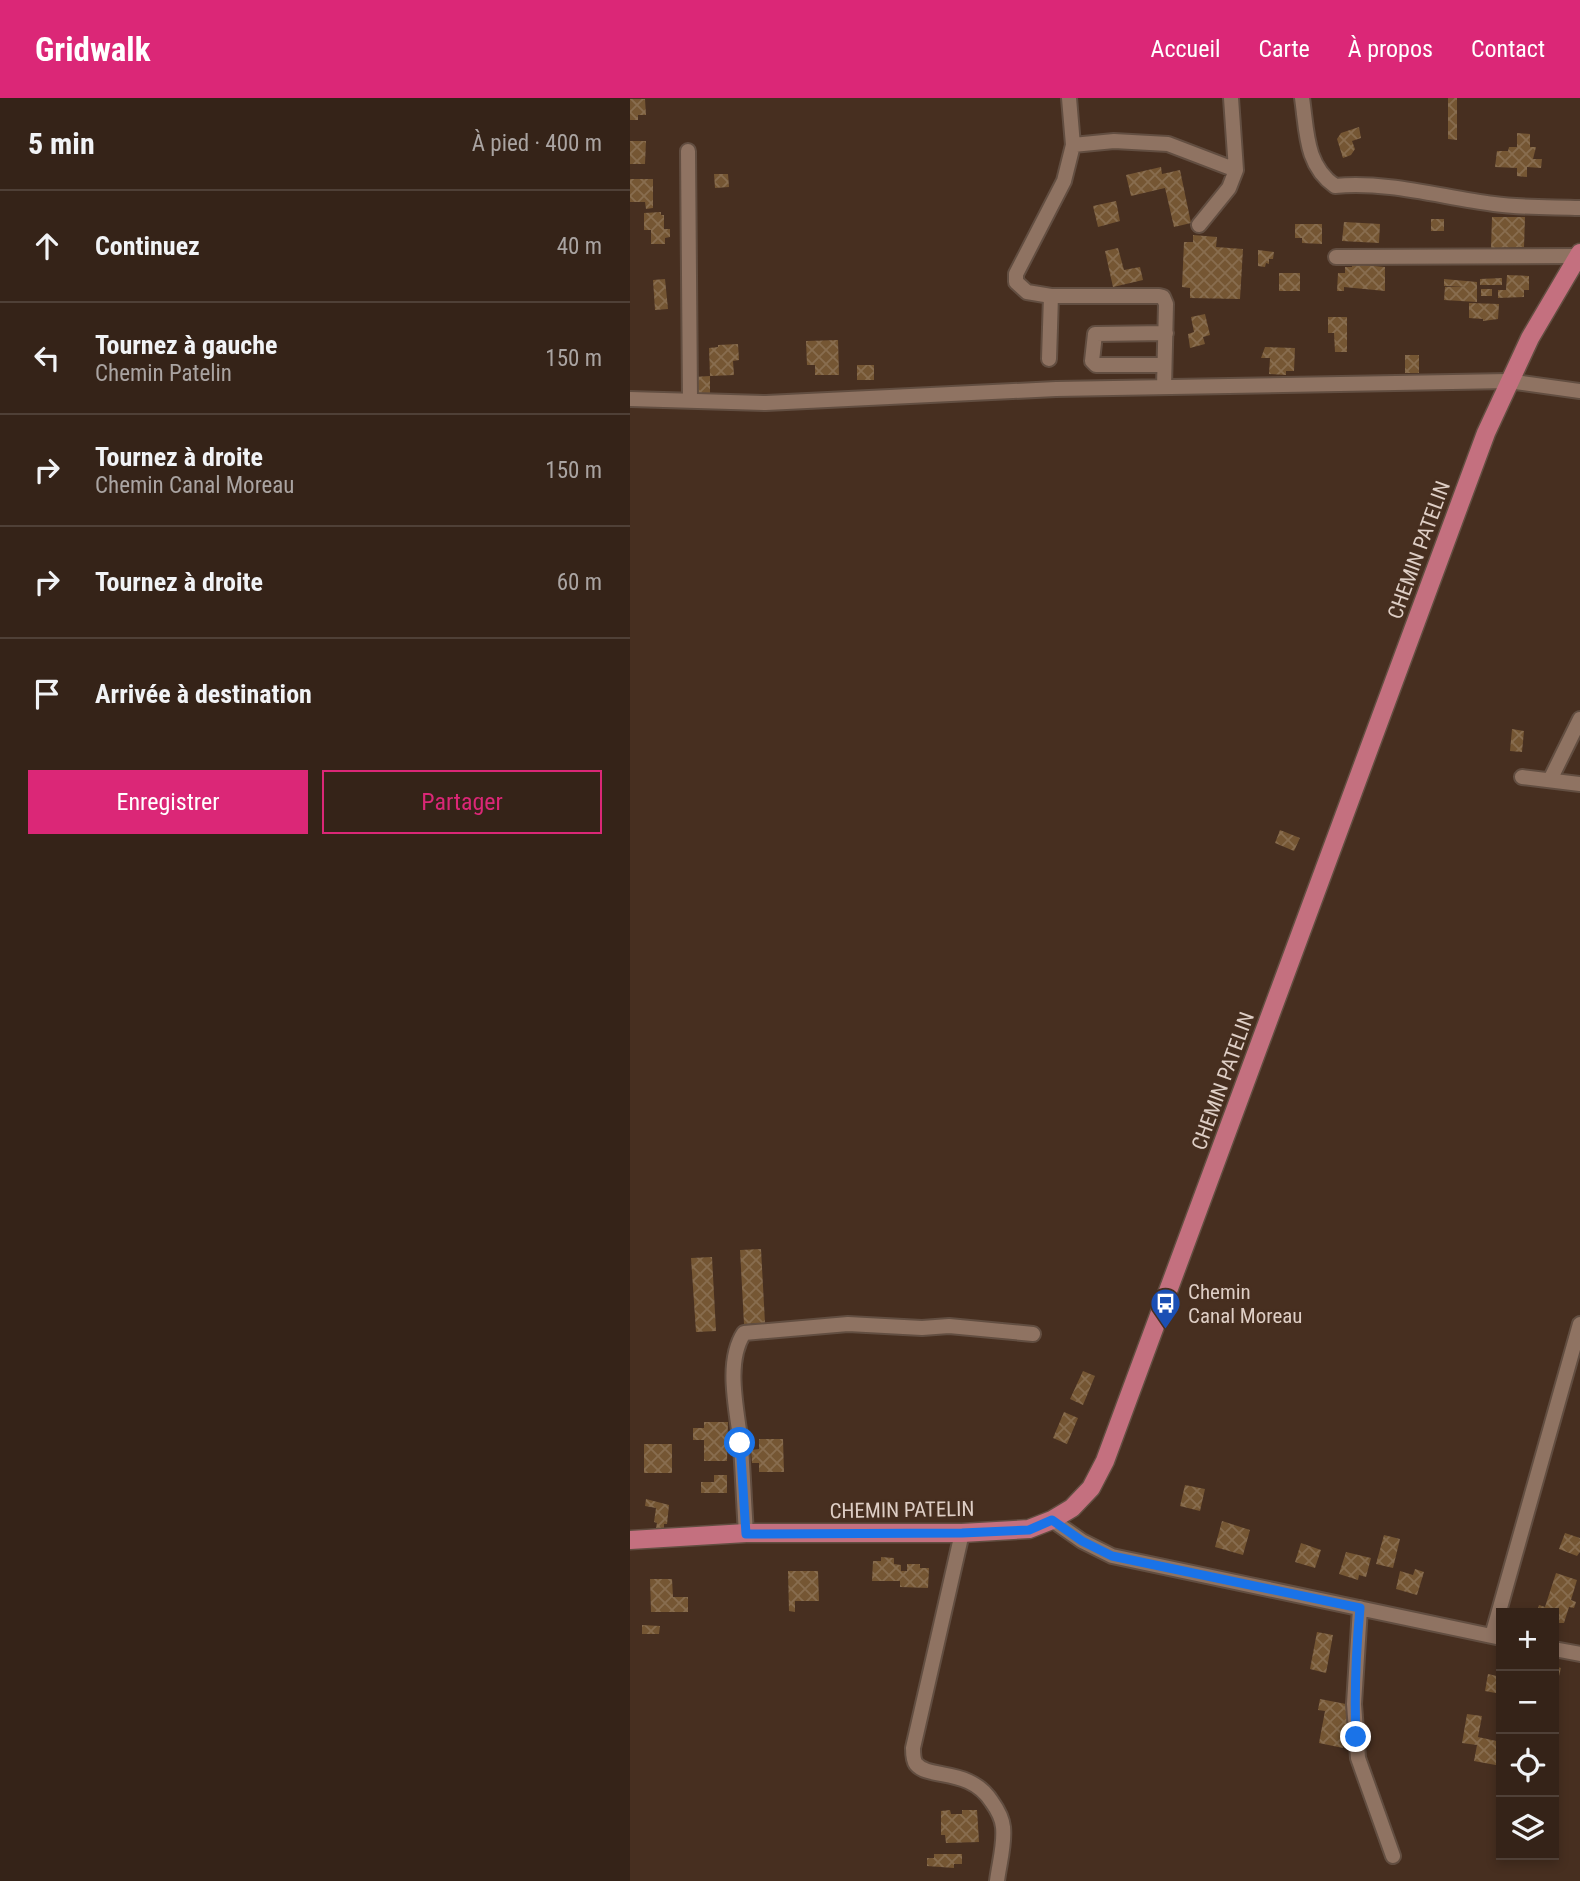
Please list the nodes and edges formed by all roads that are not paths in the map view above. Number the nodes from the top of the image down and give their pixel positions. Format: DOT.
graph roads {
  1 [pos="1069,98"];
  2 [pos="1231,98"];
  3 [pos="1302,98"];
  4 [pos="1073,145"];
  5 [pos="688,151"];
  6 [pos="1236,170"];
  7 [pos="1580,208"];
  8 [pos="1199,225"];
  9 [pos="1579,255"];
  10 [pos="1336,257"];
  11 [pos="1051,296"];
  12 [pos="1166,333"];
  13 [pos="1049,359"];
  14 [pos="1164,365"];
  15 [pos="1508,382"];
  16 [pos="1164,387"];
  17 [pos="1580,391"];
  18 [pos="630,399"];
  19 [pos="690,400"];
  20 [pos="1580,719"];
  21 [pos="1522,777"];
  22 [pos="1550,780"];
  23 [pos="1580,784"];
  24 [pos="1580,1324"];
  25 [pos="1033,1334"];
  26 [pos="1052,1520"];
  27 [pos="962,1533"];
  28 [pos="746,1534"];
  29 [pos="630,1540"];
  30 [pos="1360,1608"];
  31 [pos="1505,1608"];
  32 [pos="1496,1637"];
  33 [pos="1559,1650"];
  34 [pos="1580,1654"];
  35 [pos="1392,1856"];
  36 [pos="997,1881"];
  1 -- 4 [label="street"];
  2 -- 6 [label="street"];
  3 -- 7 [label="street"];
  4 -- 6 [label="street"];
  4 -- 11 [label="street"];
  5 -- 19 [label="street"];
  6 -- 8 [label="street"];
  9 -- 10 [label="street"];
  9 -- 15 [label="main road, CHEMIN PATELIN"];
  11 -- 12 [label="street"];
  11 -- 13 [label="street"];
  12 -- 14 [label="street"];
  12 -- 14 [label="street"];
  14 -- 16 [label="street"];
  15 -- 16 [label="street"];
  15 -- 17 [label="street"];
  15 -- 26 [label="main road, CHEMIN PATELIN"];
  16 -- 19 [label="street"];
  18 -- 19 [label="street"];
  20 -- 22 [label="street"];
  21 -- 22 [label="street"];
  22 -- 23 [label="street"];
  24 -- 31 [label="street"];
  25 -- 28 [label="street"];
  26 -- 27 [label="main road, CHEMIN PATELIN"];
  26 -- 30 [label="street"];
  27 -- 28 [label="main road, CHEMIN PATELIN"];
  27 -- 36 [label="street"];
  28 -- 29 [label="main road, CHEMIN PATELIN"];
  30 -- 32 [label="street"];
  30 -- 35 [label="street"];
  33 -- 34 [label="street"];
}
